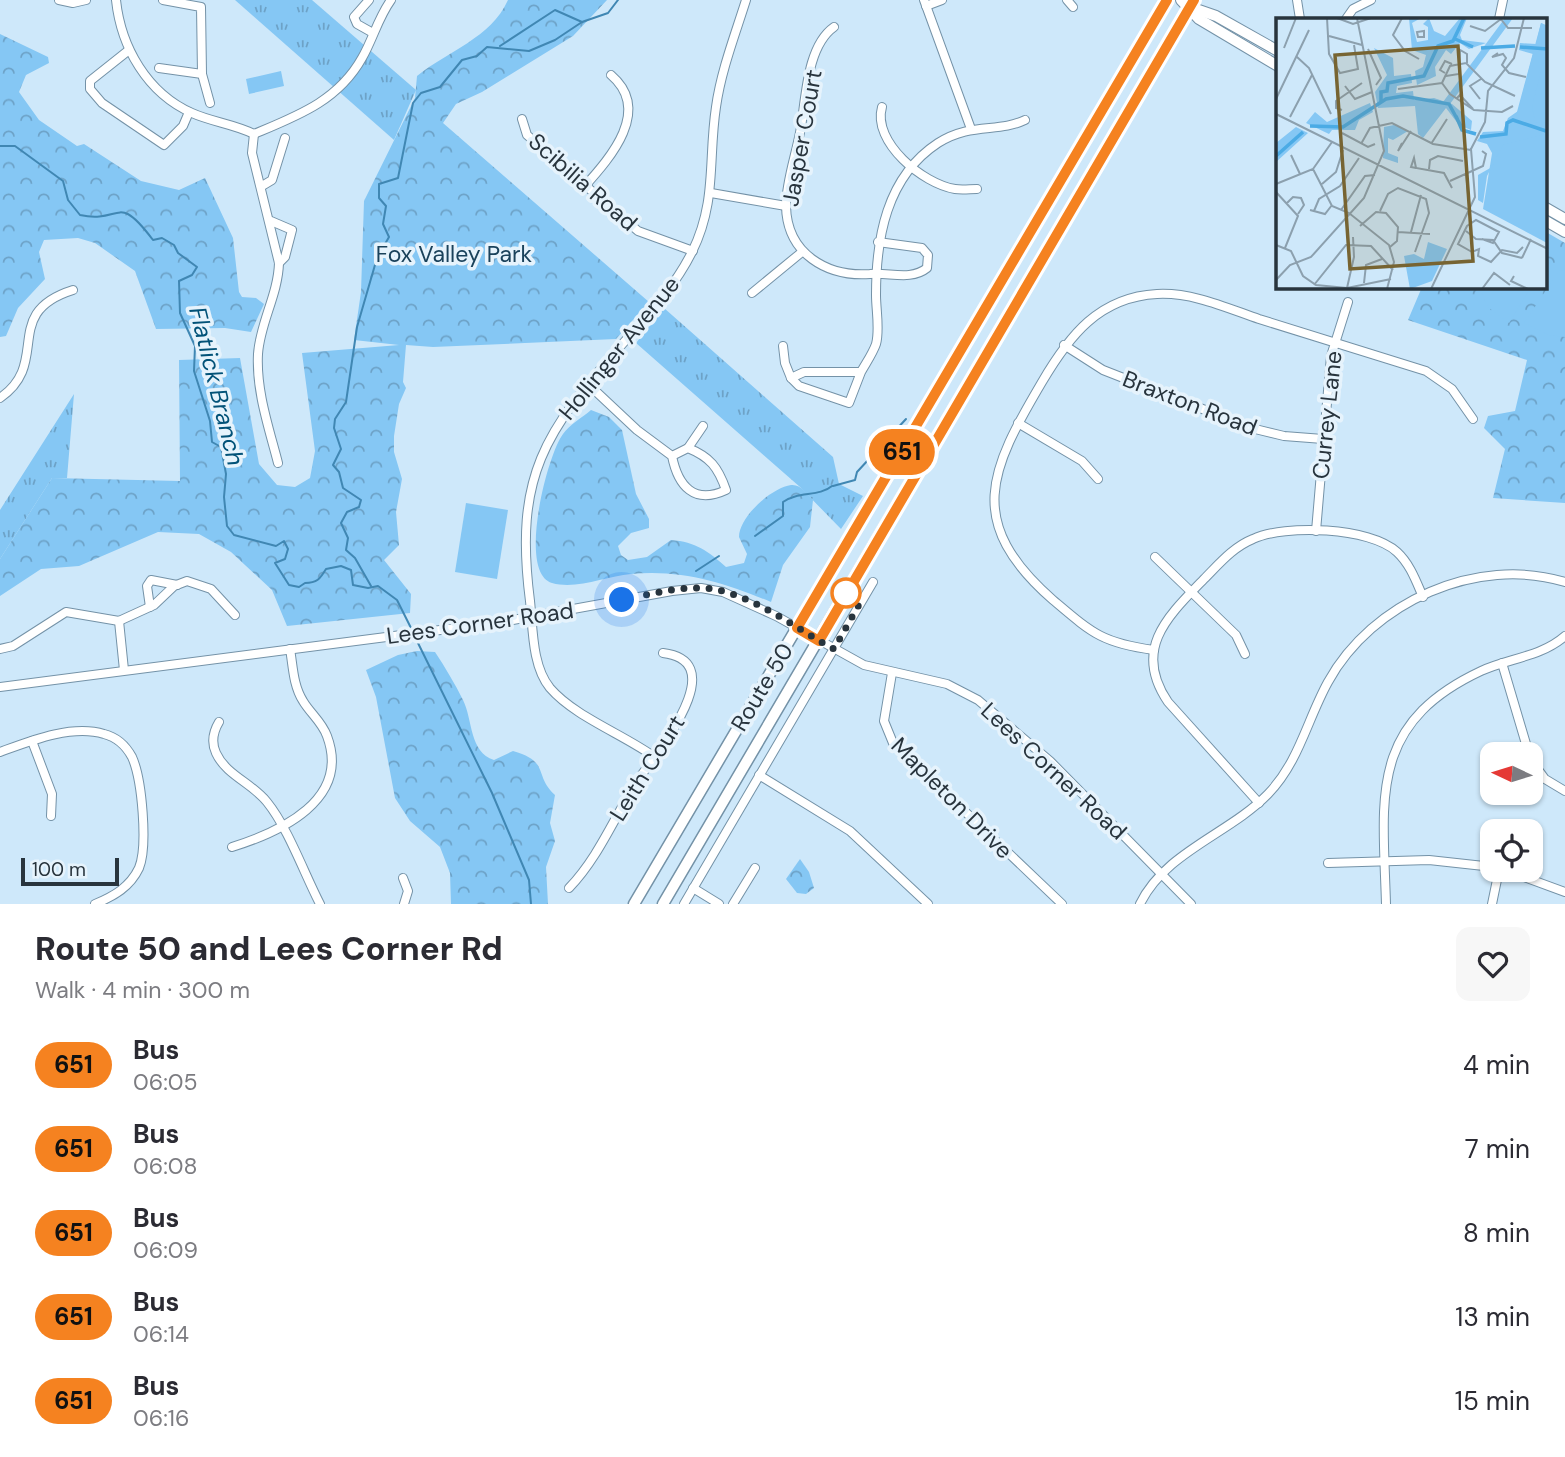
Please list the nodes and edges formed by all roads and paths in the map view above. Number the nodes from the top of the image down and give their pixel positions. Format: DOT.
graph roads {
  1 [pos="59,0"];
  2 [pos="86,0"];
  3 [pos="116,0"];
  4 [pos="163,0"];
  5 [pos="369,0"];
  6 [pos="391,0"];
  7 [pos="746,0"];
  8 [pos="942,0"];
  9 [pos="1167,0"];
  10 [pos="1297,0"];
  11 [pos="1371,0"];
  12 [pos="1503,0"];
  13 [pos="1188,2"];
  14 [pos="925,3"];
  15 [pos="1300,18"];
  16 [pos="1347,18"];
  17 [pos="1499,18"];
  18 [pos="834,27"];
  19 [pos="373,33"];
  20 [pos="129,50"];
  21 [pos="1276,50"];
  22 [pos="1276,64"];
  23 [pos="159,68"];
  24 [pos="202,74"];
  25 [pos="611,75"];
  26 [pos="210,103"];
  27 [pos="881,107"];
  28 [pos="189,112"];
  29 [pos="522,118"];
  30 [pos="1025,120"];
  31 [pos="971,129"];
  32 [pos="254,134"];
  33 [pos="285,138"];
  34 [pos="913,166"];
  35 [pos="262,186"];
  36 [pos="585,186"];
  37 [pos="977,189"];
  38 [pos="711,193"];
  39 [pos="786,206"];
  40 [pos="1548,209"];
  41 [pos="1565,219"];
  42 [pos="271,221"];
  43 [pos="1548,222"];
  44 [pos="1565,232"];
  45 [pos="878,242"];
  46 [pos="693,251"];
  47 [pos="802,252"];
  48 [pos="279,263"];
  49 [pos="876,273"];
  50 [pos="73,290"];
  51 [pos="752,293"];
  52 [pos="1348,302"];
  53 [pos="1334,342"];
  54 [pos="1064,345"];
  55 [pos="783,346"];
  56 [pos="861,372"];
  57 [pos="791,378"];
  58 [pos="588,384"];
  59 [pos="0,398"];
  60 [pos="1473,419"];
  61 [pos="1018,423"];
  62 [pos="703,426"];
  63 [pos="1323,439"];
  64 [pos="688,448"];
  65 [pos="671,456"];
  66 [pos="278,463"];
  67 [pos="1098,479"];
  68 [pos="1316,531"];
  69 [pos="1156,557"];
  70 [pos="873,582"];
  71 [pos="1565,582"];
  72 [pos="177,585"];
  73 [pos="1191,592"];
  74 [pos="1423,597"];
  75 [pos="150,607"];
  76 [pos="236,615"];
  77 [pos="531,617"];
  78 [pos="119,621"];
  79 [pos="797,628"];
  80 [pos="1565,636"];
  81 [pos="819,641"];
  82 [pos="0,649"];
  83 [pos="290,649"];
  84 [pos="834,649"];
  85 [pos="1154,650"];
  86 [pos="663,653"];
  87 [pos="1245,654"];
  88 [pos="1502,663"];
  89 [pos="124,670"];
  90 [pos="892,673"];
  91 [pos="0,687"];
  92 [pos="219,722"];
  93 [pos="32,741"];
  94 [pos="1525,742"];
  95 [pos="0,752"];
  96 [pos="656,758"];
  97 [pos="759,775"];
  98 [pos="1544,778"];
  99 [pos="1565,791"];
  100 [pos="1259,803"];
  101 [pos="51,816"];
  102 [pos="283,828"];
  103 [pos="232,847"];
  104 [pos="1385,861"];
  105 [pos="1328,863"];
  106 [pos="1480,865"];
  107 [pos="755,868"];
  108 [pos="1160,873"];
  109 [pos="403,878"];
  110 [pos="1497,882"];
  111 [pos="1538,882"];
  112 [pos="569,888"];
  113 [pos="693,888"];
  114 [pos="1565,892"];
  115 [pos="95,904"];
  116 [pos="320,904"];
  117 [pos="404,904"];
  118 [pos="634,904"];
  119 [pos="663,904"];
  120 [pos="684,904"];
  121 [pos="719,904"];
  122 [pos="733,904"];
  123 [pos="928,904"];
  124 [pos="1062,904"];
  125 [pos="1140,904"];
  126 [pos="1191,904"];
  127 [pos="1386,904"];
  128 [pos="1492,904"];
  1 -- 2 [label="street"];
  3 -- 20 [label="street"];
  4 -- 24 [label="street"];
  5 -- 19 [label="street"];
  6 -- 19 [label="street"];
  7 -- 38 [label="street, Hollinger Avenue"];
  8 -- 14 [label="street"];
  9 -- 79 [label="highway, Route 50"];
  10 -- 15 [label="street"];
  11 -- 16 [label="street"];
  12 -- 17 [label="street"];
  13 -- 21 [label="main road"];
  13 -- 22 [label="main road"];
  13 -- 81 [label="highway, Route 50"];
  14 -- 31 [label="street"];
  18 -- 39 [label="street, Jasper Court"];
  19 -- 32 [label="street"];
  20 -- 28 [label="street"];
  20 -- 28 [label="street"];
  23 -- 24 [label="street"];
  24 -- 26 [label="street"];
  25 -- 36 [label="street"];
  27 -- 34 [label="street"];
  28 -- 32 [label="street"];
  29 -- 36 [label="street, Scibilia Road"];
  30 -- 31 [label="street"];
  31 -- 34 [label="street"];
  32 -- 35 [label="street"];
  33 -- 35 [label="street"];
  34 -- 37 [label="street"];
  34 -- 45 [label="street"];
  35 -- 42 [label="street"];
  36 -- 46 [label="street, Scibilia Road"];
  38 -- 39 [label="street"];
  38 -- 46 [label="street, Hollinger Avenue"];
  39 -- 47 [label="street, Jasper Court"];
  40 -- 41 [label="main road"];
  42 -- 48 [label="street"];
  42 -- 48 [label="street"];
  43 -- 44 [label="main road"];
  45 -- 49 [label="street"];
  45 -- 49 [label="street"];
  46 -- 58 [label="street, Hollinger Avenue"];
  47 -- 49 [label="street"];
  47 -- 51 [label="street"];
  48 -- 66 [label="street"];
  49 -- 56 [label="street"];
  50 -- 59 [label="street"];
  52 -- 53 [label="street, Currey Lane"];
  53 -- 54 [label="street"];
  53 -- 60 [label="street"];
  53 -- 63 [label="street, Currey Lane"];
  54 -- 61 [label="street"];
  54 -- 63 [label="street, Braxton Road"];
  55 -- 57 [label="street"];
  56 -- 57 [label="street"];
  56 -- 57 [label="street"];
  58 -- 65 [label="street"];
  58 -- 77 [label="street, Hollinger Avenue"];
  61 -- 67 [label="street"];
  61 -- 85 [label="street"];
  62 -- 64 [label="street"];
  63 -- 68 [label="street, Currey Lane"];
  64 -- 65 [label="street"];
  64 -- 65 [label="street"];
  68 -- 73 [label="street"];
  68 -- 74 [label="street"];
  69 -- 73 [label="street"];
  70 -- 84 [label="street"];
  71 -- 74 [label="street"];
  72 -- 75 [label="street"];
  72 -- 75 [label="street"];
  72 -- 76 [label="street"];
  73 -- 85 [label="street"];
  73 -- 87 [label="street"];
  74 -- 100 [label="street"];
  75 -- 78 [label="street"];
  77 -- 79 [label="street, Lees Corner Road"];
  77 -- 83 [label="street, Lees Corner Road"];
  77 -- 96 [label="street, Hollinger Avenue"];
  78 -- 82 [label="street"];
  78 -- 89 [label="street"];
  79 -- 81 [label="street, Lees Corner Road"];
  79 -- 118 [label="highway, Route 50"];
  80 -- 88 [label="street"];
  81 -- 84 [label="street, Lees Corner Road"];
  81 -- 119 [label="highway, Route 50"];
  83 -- 89 [label="street, Lees Corner Road"];
  83 -- 102 [label="street"];
  84 -- 90 [label="street, Lees Corner Road"];
  84 -- 97 [label="street"];
  85 -- 100 [label="street"];
  86 -- 96 [label="street, Leith Court"];
  88 -- 94 [label="street"];
  88 -- 104 [label="street"];
  89 -- 91 [label="street, Lees Corner Road"];
  90 -- 108 [label="street, Lees Corner Road"];
  90 -- 124 [label="street, Mapleton Drive"];
  92 -- 102 [label="street"];
  93 -- 95 [label="street"];
  93 -- 101 [label="street"];
  93 -- 115 [label="street"];
  96 -- 112 [label="street, Leith Court"];
  97 -- 113 [label="street"];
  97 -- 123 [label="street"];
  98 -- 99 [label="street"];
  100 -- 108 [label="street"];
  102 -- 103 [label="street"];
  102 -- 116 [label="street"];
  104 -- 105 [label="street"];
  104 -- 106 [label="street"];
  104 -- 127 [label="street"];
  107 -- 122 [label="street"];
  108 -- 125 [label="street"];
  108 -- 126 [label="street, Lees Corner Road"];
  109 -- 117 [label="street"];
  110 -- 128 [label="street"];
  111 -- 114 [label="street"];
  113 -- 120 [label="street"];
  113 -- 121 [label="street"];
}
